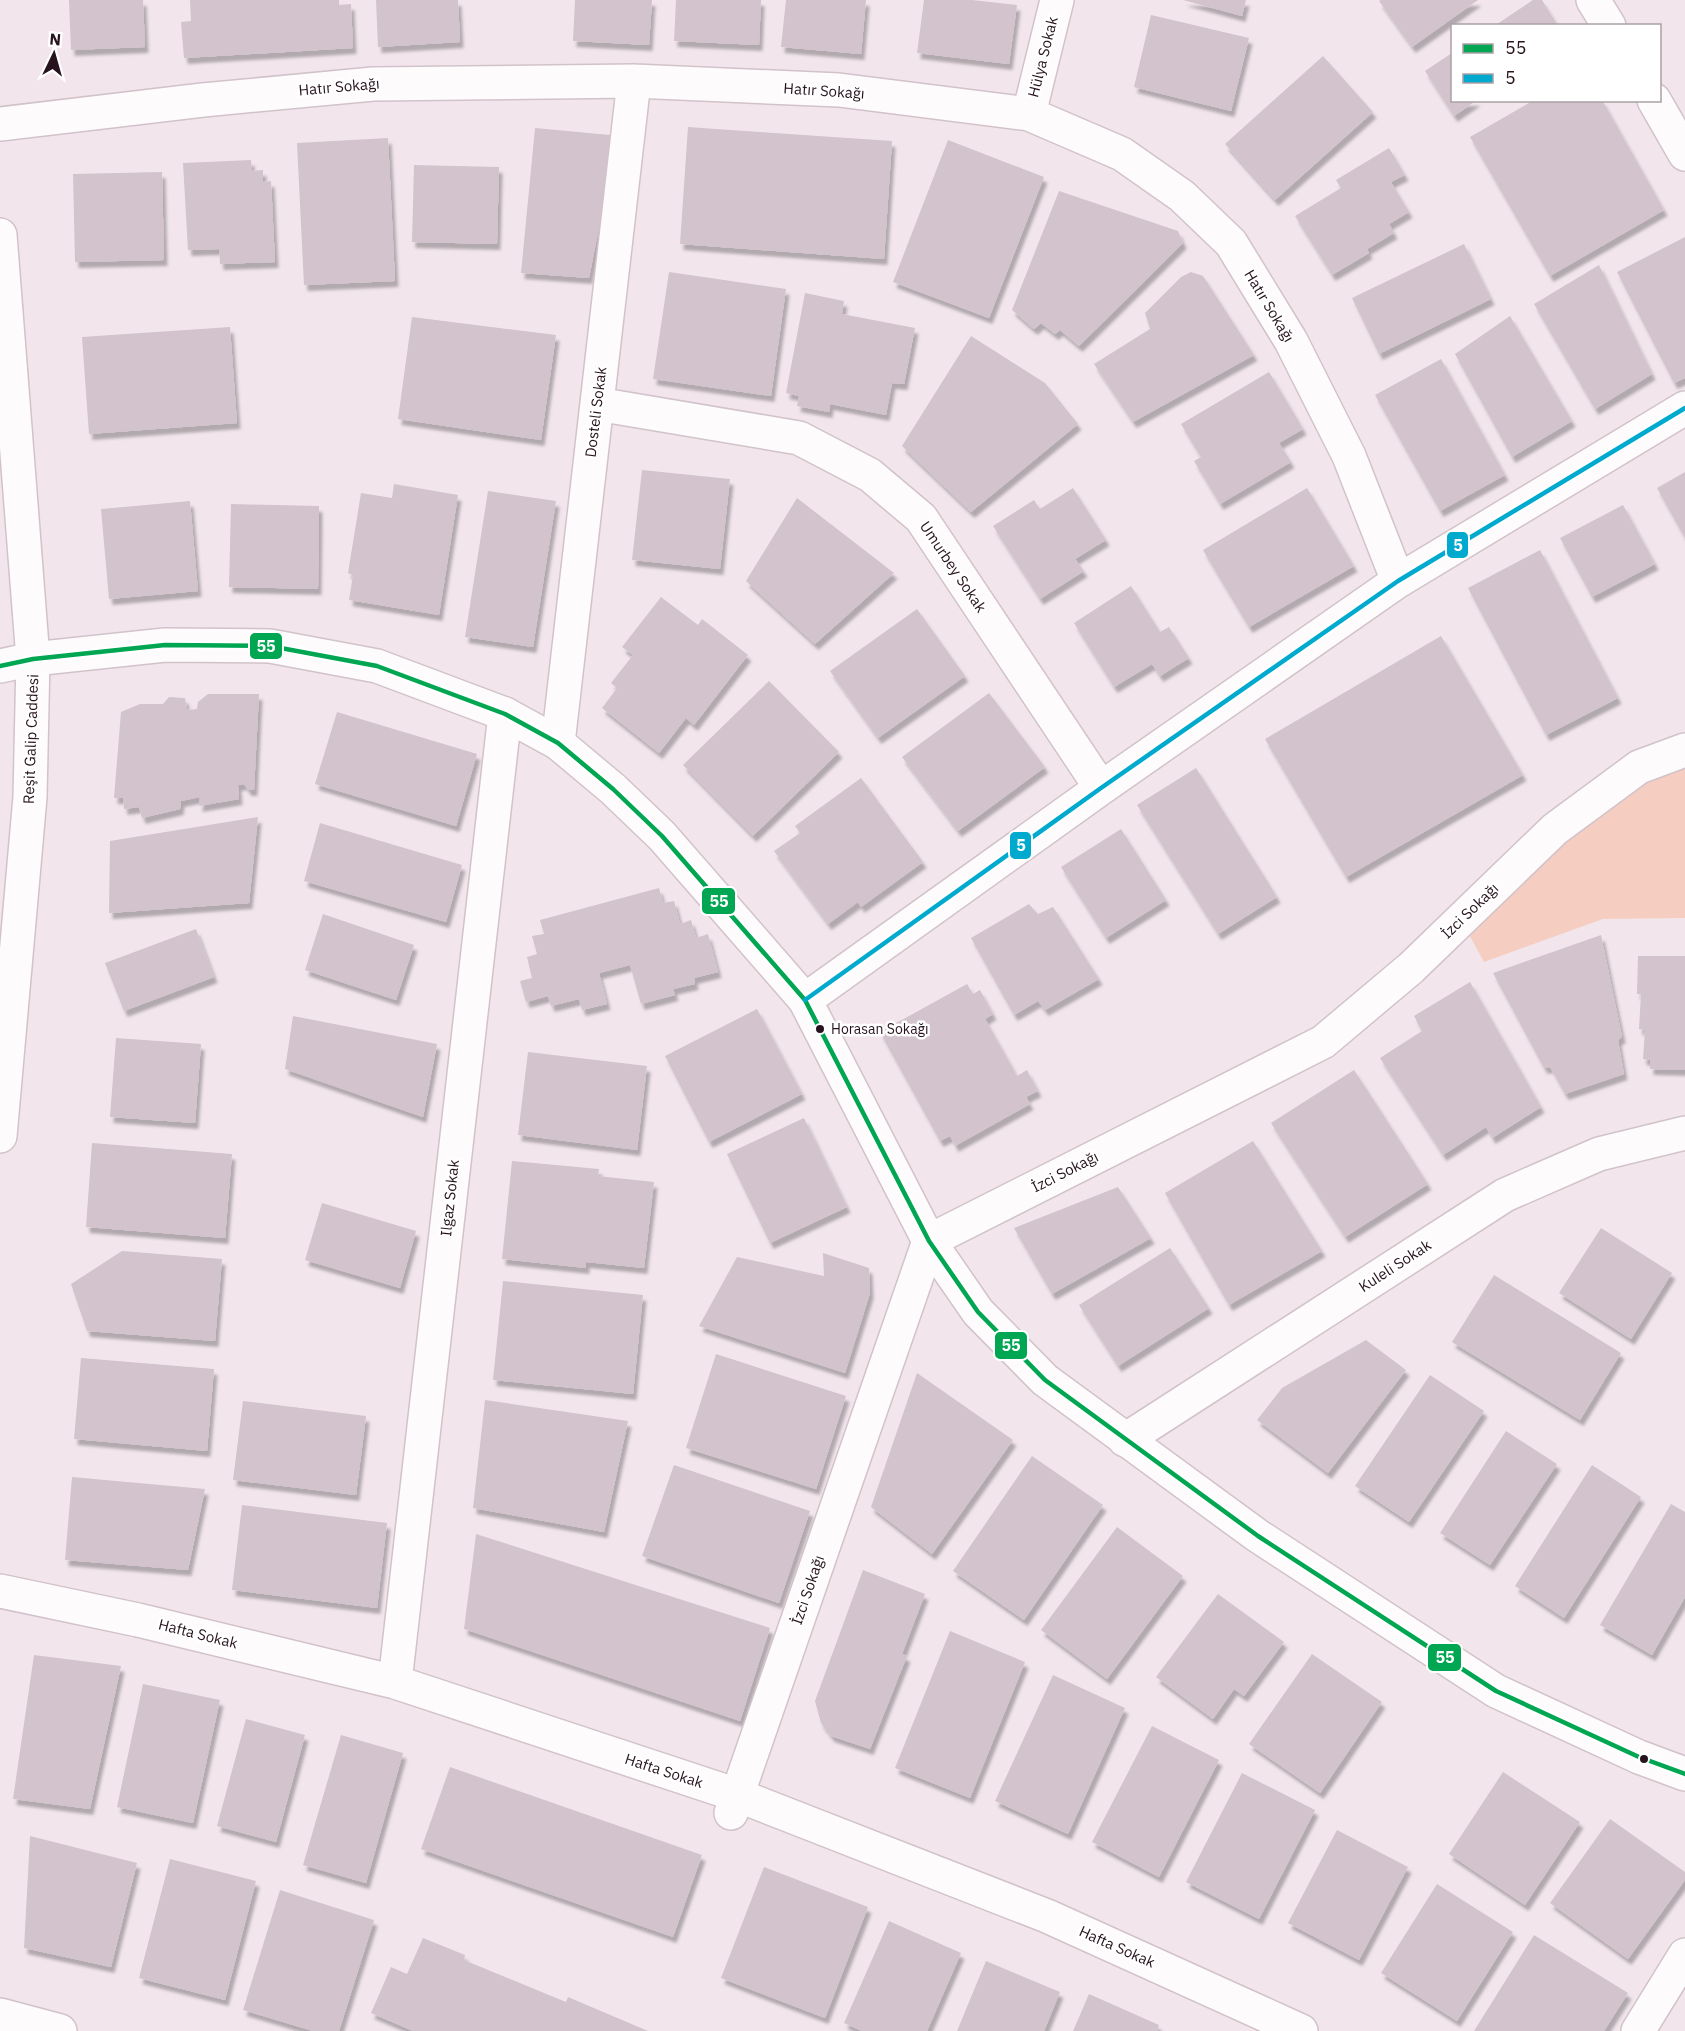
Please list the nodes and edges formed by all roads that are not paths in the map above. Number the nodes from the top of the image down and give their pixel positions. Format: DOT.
graph roads {
  1 [pos="1057,0"];
  2 [pos="1593,0"];
  3 [pos="1609,24"];
  4 [pos="634,81"];
  5 [pos="1655,102"];
  6 [pos="1029,114"];
  7 [pos="0,124"];
  8 [pos="1685,154"];
  9 [pos="0,235"];
  10 [pos="597,404"];
  11 [pos="1685,408"];
  12 [pos="1398,581"];
  13 [pos="33,659"];
  14 [pos="0,666"];
  15 [pos="505,714"];
  16 [pos="558,743"];
  17 [pos="1685,750"];
  18 [pos="1101,788"];
  19 [pos="804,1000"];
  20 [pos="1685,1133"];
  21 [pos="0,1136"];
  22 [pos="929,1241"];
  23 [pos="1125,1440"];
  24 [pos="0,1591"];
  25 [pos="395,1682"];
  26 [pos="1685,1774"];
  27 [pos="734,1804"];
  28 [pos="1685,1955"];
  29 [pos="0,2015"];
  30 [pos="60,2031"];
  31 [pos="1301,2031"];
  32 [pos="1638,2031"];
  1 -- 6 [label="street, Hülya Sokak"];
  2 -- 3 [label="street"];
  4 -- 6 [label="street, Hatır Sokağı"];
  4 -- 7 [label="street, Hatır Sokağı"];
  4 -- 10 [label="street, Dosteli Sokak"];
  5 -- 8 [label="street"];
  6 -- 12 [label="street, Hatır Sokağı"];
  9 -- 13 [label="street, Reşit Galip Caddesi"];
  10 -- 16 [label="street, Dosteli Sokak"];
  10 -- 18 [label="street, Umurbey Sokak"];
  11 -- 12 [label="street"];
  12 -- 18 [label="street"];
  13 -- 14 [label="street"];
  13 -- 15 [label="street"];
  13 -- 21 [label="street, Reşit Galip Caddesi"];
  15 -- 16 [label="street"];
  15 -- 25 [label="street, Ilgaz Sokak"];
  16 -- 19 [label="street"];
  17 -- 22 [label="street, İzci Sokağı"];
  18 -- 19 [label="street"];
  19 -- 22 [label="street"];
  20 -- 23 [label="street, Kuleli Sokak"];
  22 -- 23 [label="street"];
  22 -- 27 [label="street, İzci Sokağı"];
  23 -- 26 [label="street"];
  24 -- 25 [label="street, Hafta Sokak"];
  25 -- 27 [label="street, Hafta Sokak"];
  27 -- 31 [label="street, Hafta Sokak"];
  28 -- 32 [label="street"];
  29 -- 30 [label="street"];
}
